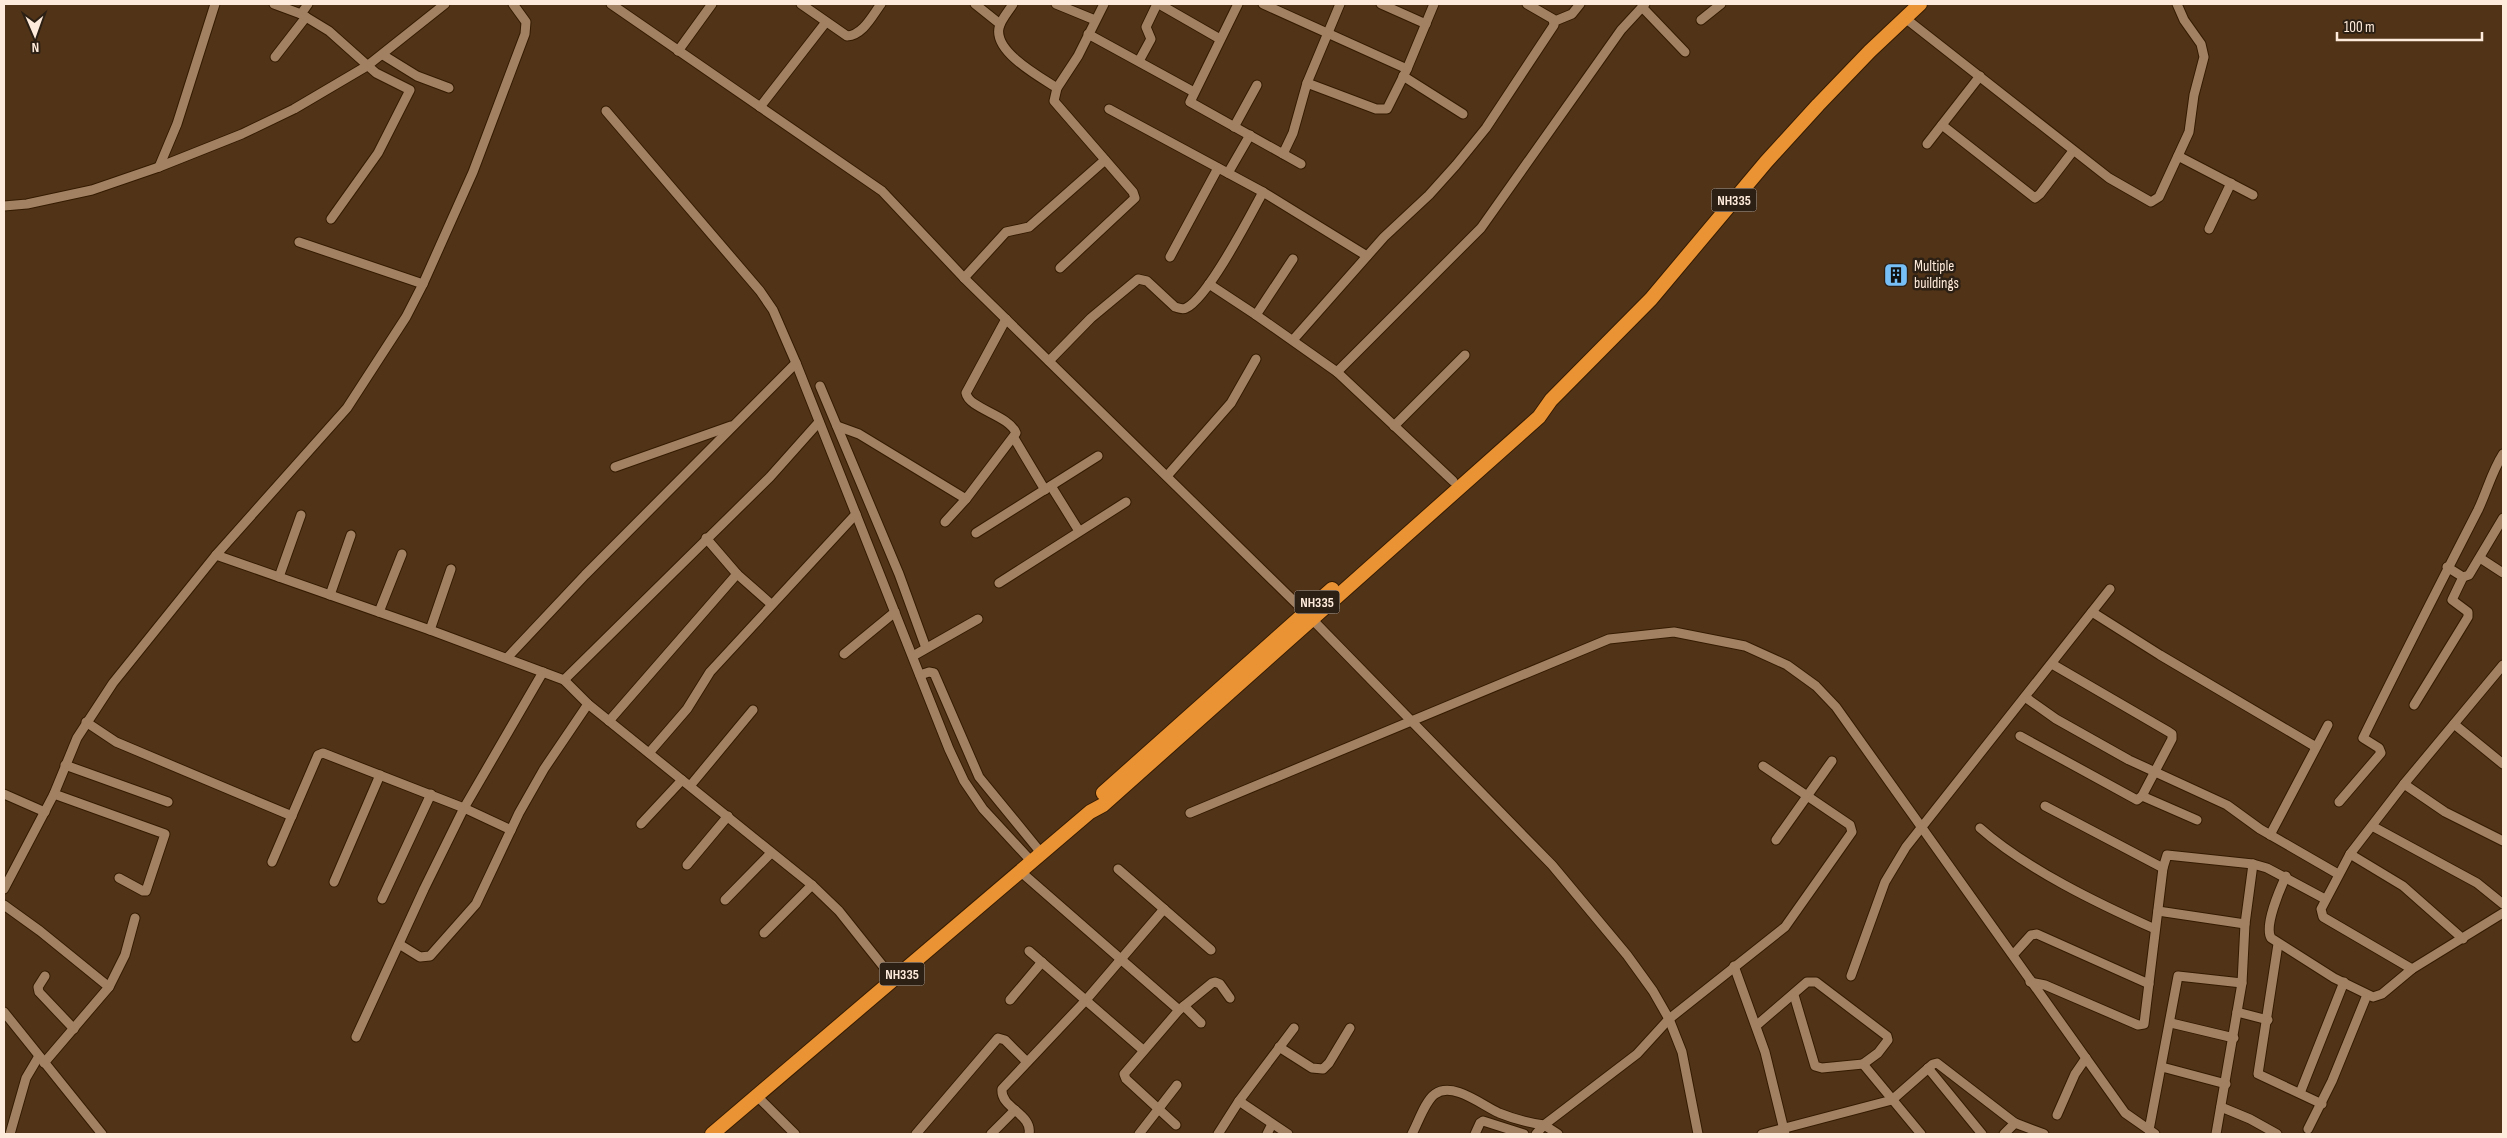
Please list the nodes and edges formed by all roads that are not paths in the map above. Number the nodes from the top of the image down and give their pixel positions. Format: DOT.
graph roads {
  1 [pos="215,4"];
  2 [pos="274,4"];
  3 [pos="308,4"];
  4 [pos="445,4"];
  5 [pos="513,4"];
  6 [pos="611,4"];
  7 [pos="712,4"];
  8 [pos="801,4"];
  9 [pos="881,4"];
  10 [pos="975,4"];
  11 [pos="1013,4"];
  12 [pos="1056,4"];
  13 [pos="1104,4"];
  14 [pos="1158,4"];
  15 [pos="1238,4"];
  16 [pos="1263,4"];
  17 [pos="1340,4"];
  18 [pos="1381,4"];
  19 [pos="1434,4"];
  20 [pos="1527,4"];
  21 [pos="1580,4"];
  22 [pos="1721,4"];
  23 [pos="1920,4"];
  24 [pos="2177,4"];
  25 [pos="1644,6"];
  26 [pos="304,16"];
  27 [pos="1905,18"];
  28 [pos="1095,20"];
  29 [pos="1701,20"];
  30 [pos="1555,21"];
  31 [pos="826,22"];
  32 [pos="1000,24"];
  33 [pos="1426,24"];
  34 [pos="1088,34"];
  35 [pos="1327,34"];
  36 [pos="1220,39"];
  37 [pos="678,51"];
  38 [pos="1685,52"];
  39 [pos="383,55"];
  40 [pos="275,57"];
  41 [pos="1138,61"];
  42 [pos="367,66"];
  43 [pos="1405,73"];
  44 [pos="1980,76"];
  45 [pos="1306,83"];
  46 [pos="1257,85"];
  47 [pos="448,88"];
  48 [pos="1057,88"];
  49 [pos="1194,92"];
  50 [pos="760,107"];
  51 [pos="1108,109"];
  52 [pos="606,111"];
  53 [pos="1463,114"];
  54 [pos="1942,125"];
  55 [pos="1234,126"];
  56 [pos="1250,135"];
  57 [pos="1927,144"];
  58 [pos="2073,151"];
  59 [pos="1283,154"];
  60 [pos="2178,156"];
  61 [pos="1105,160"];
  62 [pos="1301,164"];
  63 [pos="159,167"];
  64 [pos="1218,168"];
  65 [pos="1228,173"];
  66 [pos="2231,184"];
  67 [pos="1263,192"];
  68 [pos="2253,195"];
  69 [pos="4,206"];
  70 [pos="331,219"];
  71 [pos="2209,229"];
  72 [pos="299,242"];
  73 [pos="1367,256"];
  74 [pos="1170,257"];
  75 [pos="1294,259"];
  76 [pos="1060,268"];
  77 [pos="964,278"];
  78 [pos="424,284"];
  79 [pos="1209,284"];
  80 [pos="1256,315"];
  81 [pos="1006,319"];
  82 [pos="1293,340"];
  83 [pos="1465,355"];
  84 [pos="1256,359"];
  85 [pos="1048,361"];
  86 [pos="796,363"];
  87 [pos="1337,372"];
  88 [pos="820,386"];
  89 [pos="1551,400"];
  90 [pos="819,422"];
  91 [pos="733,425"];
  92 [pos="837,426"];
  93 [pos="1394,426"];
  94 [pos="1014,438"];
  95 [pos="2503,454"];
  96 [pos="1098,456"];
  97 [pos="616,467"];
  98 [pos="1167,476"];
  99 [pos="1453,481"];
  100 [pos="1048,488"];
  101 [pos="966,499"];
  102 [pos="1126,502"];
  103 [pos="856,514"];
  104 [pos="302,515"];
  105 [pos="2503,518"];
  106 [pos="945,522"];
  107 [pos="1078,531"];
  108 [pos="2500,532"];
  109 [pos="976,533"];
  110 [pos="351,535"];
  111 [pos="706,538"];
  112 [pos="402,554"];
  113 [pos="216,555"];
  114 [pos="2480,558"];
  115 [pos="2447,567"];
  116 [pos="451,569"];
  117 [pos="2503,573"];
  118 [pos="737,574"];
  119 [pos="279,577"];
  120 [pos="2463,577"];
  121 [pos="998,583"];
  122 [pos="2110,589"];
  123 [pos="330,595"];
  124 [pos="772,604"];
  125 [pos="379,612"];
  126 [pos="895,612"];
  127 [pos="2092,612"];
  128 [pos="1309,616"];
  129 [pos="978,619"];
  130 [pos="430,630"];
  131 [pos="926,648"];
  132 [pos="844,654"];
  133 [pos="913,656"];
  134 [pos="507,658"];
  135 [pos="2052,664"];
  136 [pos="2503,665"];
  137 [pos="543,672"];
  138 [pos="2496,672"];
  139 [pos="920,675"];
  140 [pos="2503,679"];
  141 [pos="564,680"];
  142 [pos="2025,697"];
  143 [pos="588,704"];
  144 [pos="2414,705"];
  145 [pos="753,710"];
  146 [pos="609,721"];
  147 [pos="86,722"];
  148 [pos="1413,722"];
  149 [pos="2454,724"];
  150 [pos="2328,725"];
  151 [pos="2020,736"];
  152 [pos="2316,747"];
  153 [pos="649,753"];
  154 [pos="1832,761"];
  155 [pos="2503,764"];
  156 [pos="65,765"];
  157 [pos="1763,766"];
  158 [pos="2154,773"];
  159 [pos="380,775"];
  160 [pos="686,783"];
  161 [pos="2404,784"];
  162 [pos="4,794"];
  163 [pos="54,794"];
  164 [pos="431,794"];
  165 [pos="1808,796"];
  166 [pos="2142,796"];
  167 [pos="168,802"];
  168 [pos="2339,802"];
  169 [pos="2045,806"];
  170 [pos="464,808"];
  171 [pos="45,812"];
  172 [pos="1190,813"];
  173 [pos="292,816"];
  174 [pos="728,816"];
  175 [pos="2197,820"];
  176 [pos="641,824"];
  177 [pos="2372,826"];
  178 [pos="1921,828"];
  179 [pos="1980,828"];
  180 [pos="511,830"];
  181 [pos="2270,834"];
  182 [pos="1776,840"];
  183 [pos="2503,841"];
  184 [pos="771,853"];
  185 [pos="2350,854"];
  186 [pos="1037,858"];
  187 [pos="272,862"];
  188 [pos="2253,864"];
  189 [pos="686,865"];
  190 [pos="2163,868"];
  191 [pos="1118,869"];
  192 [pos="1021,872"];
  193 [pos="2338,874"];
  194 [pos="2286,876"];
  195 [pos="119,878"];
  196 [pos="334,882"];
  197 [pos="812,885"];
  198 [pos="4,889"];
  199 [pos="382,899"];
  200 [pos="2325,899"];
  201 [pos="725,900"];
  202 [pos="2503,904"];
  203 [pos="4,905"];
  204 [pos="1164,909"];
  205 [pos="2158,911"];
  206 [pos="2503,913"];
  207 [pos="135,918"];
  208 [pos="2245,924"];
  209 [pos="2156,929"];
  210 [pos="764,933"];
  211 [pos="2463,939"];
  212 [pos="399,944"];
  213 [pos="2278,944"];
  214 [pos="1211,950"];
  215 [pos="1029,951"];
  216 [pos="2013,956"];
  217 [pos="1120,958"];
  218 [pos="1042,962"];
  219 [pos="1734,966"];
  220 [pos="2412,969"];
  221 [pos="44,976"];
  222 [pos="1852,976"];
  223 [pos="894,980"];
  224 [pos="2030,982"];
  225 [pos="2344,982"];
  226 [pos="2242,983"];
  227 [pos="2149,984"];
  228 [pos="109,987"];
  229 [pos="1794,995"];
  230 [pos="2367,995"];
  231 [pos="1230,998"];
  232 [pos="1010,1000"];
  233 [pos="1086,1000"];
  234 [pos="1181,1008"];
  235 [pos="4,1012"];
  236 [pos="2237,1012"];
  237 [pos="1669,1019"];
  238 [pos="2268,1020"];
  239 [pos="1201,1022"];
  240 [pos="2171,1023"];
  241 [pos="1757,1025"];
  242 [pos="1294,1028"];
  243 [pos="1350,1028"];
  244 [pos="74,1029"];
  245 [pos="356,1037"];
  246 [pos="2234,1038"];
  247 [pos="1279,1047"];
  248 [pos="1143,1050"];
  249 [pos="2086,1058"];
  250 [pos="41,1060"];
  251 [pos="1027,1062"];
  252 [pos="1863,1064"];
  253 [pos="2162,1067"];
  254 [pos="1928,1068"];
  255 [pos="2226,1084"];
  256 [pos="1177,1085"];
  257 [pos="2300,1093"];
  258 [pos="757,1096"];
  259 [pos="1892,1100"];
  260 [pos="1238,1101"];
  261 [pos="2322,1104"];
  262 [pos="2221,1107"];
  263 [pos="1159,1109"];
  264 [pos="1015,1110"];
  265 [pos="2056,1115"];
  266 [pos="2015,1123"];
  267 [pos="1272,1124"];
  268 [pos="1176,1125"];
  269 [pos="1544,1125"];
  270 [pos="2308,1130"];
  271 [pos="1785,1131"];
  272 [pos="2152,1132"];
  273 [pos="10,1134"];
  274 [pos="102,1134"];
  275 [pos="712,1134"];
  276 [pos="795,1134"];
  277 [pos="916,1134"];
  278 [pos="992,1134"];
  279 [pos="1029,1134"];
  280 [pos="1139,1134"];
  281 [pos="1218,1134"];
  282 [pos="1266,1134"];
  283 [pos="1288,1134"];
  284 [pos="1412,1134"];
  285 [pos="1475,1134"];
  286 [pos="1524,1134"];
  287 [pos="1536,1134"];
  288 [pos="1558,1134"];
  289 [pos="1698,1134"];
  290 [pos="1762,1134"];
  291 [pos="1921,1134"];
  292 [pos="1982,1134"];
  293 [pos="2004,1134"];
  294 [pos="2044,1134"];
  295 [pos="2216,1134"];
  296 [pos="2277,1134"];
  1 -- 63 [label="street"];
  2 -- 26 [label="street"];
  3 -- 26 [label="street"];
  4 -- 39 [label="street"];
  5 -- 78 [label="street"];
  6 -- 37 [label="street"];
  7 -- 37 [label="street"];
  8 -- 31 [label="street"];
  9 -- 31 [label="street"];
  10 -- 32 [label="street"];
  11 -- 32 [label="street"];
  12 -- 28 [label="street"];
  13 -- 28 [label="street"];
  14 -- 36 [label="street"];
  14 -- 41 [label="street"];
  15 -- 36 [label="street"];
  16 -- 35 [label="street"];
  17 -- 35 [label="street"];
  18 -- 33 [label="street"];
  19 -- 33 [label="street"];
  20 -- 30 [label="street"];
  21 -- 30 [label="street"];
  22 -- 29 [label="street"];
  23 -- 27 [label="highway, NH335"];
  24 -- 60 [label="street"];
  25 -- 38 [label="street"];
  25 -- 87 [label="street"];
  26 -- 40 [label="street"];
  26 -- 42 [label="street"];
  27 -- 44 [label="street"];
  27 -- 89 [label="highway, NH335"];
  28 -- 34 [label="street"];
  30 -- 73 [label="street"];
  31 -- 50 [label="street"];
  32 -- 48 [label="street"];
  33 -- 43 [label="street"];
  34 -- 41 [label="street"];
  34 -- 48 [label="street"];
  35 -- 43 [label="street"];
  35 -- 45 [label="street"];
  36 -- 49 [label="street"];
  37 -- 50 [label="street"];
  39 -- 42 [label="street"];
  39 -- 47 [label="street"];
  41 -- 49 [label="street"];
  42 -- 63 [label="street"];
  42 -- 70 [label="street"];
  43 -- 45 [label="street"];
  43 -- 53 [label="street"];
  44 -- 54 [label="street"];
  44 -- 58 [label="street"];
  45 -- 59 [label="street"];
  46 -- 55 [label="street"];
  48 -- 61 [label="street"];
  49 -- 55 [label="street"];
  50 -- 77 [label="street"];
  51 -- 64 [label="street"];
  52 -- 86 [label="street"];
  54 -- 57 [label="street"];
  54 -- 58 [label="street"];
  55 -- 56 [label="street"];
  56 -- 59 [label="street"];
  56 -- 65 [label="street"];
  58 -- 60 [label="street"];
  59 -- 62 [label="street"];
  60 -- 66 [label="street"];
  61 -- 76 [label="street"];
  61 -- 77 [label="street"];
  63 -- 69 [label="street"];
  64 -- 65 [label="street"];
  64 -- 74 [label="street"];
  65 -- 67 [label="street"];
  66 -- 68 [label="street"];
  66 -- 71 [label="street"];
  67 -- 73 [label="street"];
  67 -- 79 [label="street"];
  72 -- 78 [label="street"];
  73 -- 82 [label="street"];
  75 -- 80 [label="street"];
  77 -- 81 [label="street"];
  78 -- 113 [label="street"];
  79 -- 80 [label="street"];
  79 -- 85 [label="street"];
  80 -- 82 [label="street"];
  81 -- 85 [label="street"];
  81 -- 94 [label="street"];
  82 -- 87 [label="street"];
  83 -- 93 [label="street"];
  84 -- 98 [label="street"];
  85 -- 98 [label="street"];
  86 -- 90 [label="street"];
  86 -- 91 [label="street"];
  87 -- 93 [label="street"];
  88 -- 92 [label="street"];
  89 -- 99 [label="highway, NH335"];
  89 -- 128 [label="highway, NH335"];
  90 -- 103 [label="street"];
  90 -- 111 [label="street"];
  91 -- 97 [label="street"];
  91 -- 134 [label="street"];
  92 -- 101 [label="street"];
  92 -- 131 [label="street"];
  93 -- 99 [label="street"];
  94 -- 100 [label="street"];
  94 -- 101 [label="street"];
  95 -- 115 [label="street"];
  96 -- 100 [label="street"];
  98 -- 128 [label="street"];
  99 -- 128 [label="highway, NH335"];
  100 -- 107 [label="street"];
  100 -- 109 [label="street"];
  101 -- 106 [label="street"];
  102 -- 107 [label="street"];
  103 -- 124 [label="street"];
  103 -- 126 [label="street"];
  104 -- 119 [label="street"];
  105 -- 108 [label="street"];
  107 -- 121 [label="street"];
  108 -- 114 [label="street"];
  110 -- 123 [label="street"];
  111 -- 118 [label="street"];
  111 -- 141 [label="street"];
  112 -- 125 [label="street"];
  113 -- 119 [label="street"];
  113 -- 147 [label="street"];
  114 -- 117 [label="street"];
  114 -- 120 [label="street"];
  115 -- 120 [label="street"];
  115 -- 168 [label="street"];
  116 -- 130 [label="street"];
  118 -- 124 [label="street"];
  118 -- 146 [label="street"];
  119 -- 123 [label="street"];
  120 -- 144 [label="street"];
  122 -- 127 [label="street"];
  123 -- 125 [label="street"];
  124 -- 153 [label="street"];
  125 -- 130 [label="street"];
  126 -- 132 [label="street"];
  126 -- 133 [label="street"];
  127 -- 135 [label="street"];
  127 -- 152 [label="street"];
  128 -- 148 [label="street"];
  128 -- 186 [label="highway, NH335"];
  129 -- 131 [label="street"];
  130 -- 134 [label="street"];
  131 -- 133 [label="street"];
  133 -- 139 [label="street"];
  134 -- 137 [label="street"];
  135 -- 142 [label="street"];
  135 -- 158 [label="street"];
  136 -- 138 [label="street"];
  137 -- 141 [label="street"];
  137 -- 170 [label="street"];
  138 -- 140 [label="street"];
  138 -- 149 [label="street"];
  139 -- 186 [label="street"];
  139 -- 186 [label="street"];
  141 -- 143 [label="street"];
  142 -- 158 [label="street"];
  142 -- 178 [label="street"];
  143 -- 146 [label="street"];
  143 -- 180 [label="street"];
  145 -- 160 [label="street"];
  146 -- 153 [label="street"];
  147 -- 156 [label="street"];
  147 -- 173 [label="street"];
  148 -- 172 [label="street"];
  148 -- 178 [label="street"];
  148 -- 237 [label="street"];
  149 -- 155 [label="street"];
  149 -- 161 [label="street"];
  150 -- 152 [label="street"];
  151 -- 166 [label="street"];
  152 -- 181 [label="street"];
  153 -- 160 [label="street"];
  154 -- 165 [label="street"];
  156 -- 163 [label="street"];
  156 -- 167 [label="street"];
  157 -- 165 [label="street"];
  158 -- 166 [label="street"];
  158 -- 181 [label="street"];
  159 -- 164 [label="street"];
  159 -- 173 [label="street"];
  159 -- 196 [label="street"];
  160 -- 174 [label="street"];
  160 -- 176 [label="street"];
  161 -- 177 [label="street"];
  161 -- 183 [label="street"];
  162 -- 171 [label="street"];
  163 -- 171 [label="street"];
  163 -- 195 [label="street"];
  164 -- 170 [label="street"];
  164 -- 199 [label="street"];
  165 -- 182 [label="street"];
  165 -- 219 [label="street"];
  166 -- 175 [label="street"];
  169 -- 190 [label="street"];
  170 -- 180 [label="street"];
  170 -- 212 [label="street"];
  171 -- 198 [label="street"];
  173 -- 187 [label="street"];
  174 -- 184 [label="street"];
  174 -- 189 [label="street"];
  177 -- 185 [label="street"];
  177 -- 202 [label="street"];
  178 -- 216 [label="street"];
  178 -- 222 [label="street"];
  179 -- 209 [label="street"];
  180 -- 212 [label="street"];
  181 -- 193 [label="street"];
  184 -- 197 [label="street"];
  184 -- 201 [label="street"];
  185 -- 193 [label="street"];
  185 -- 211 [label="street"];
  186 -- 192 [label="highway, NH335"];
  188 -- 190 [label="street"];
  188 -- 194 [label="street"];
  188 -- 208 [label="street"];
  190 -- 205 [label="street"];
  191 -- 204 [label="street"];
  192 -- 217 [label="street"];
  192 -- 223 [label="highway, NH335"];
  193 -- 200 [label="street"];
  194 -- 200 [label="street"];
  194 -- 213 [label="street"];
  197 -- 210 [label="street"];
  197 -- 223 [label="street"];
  200 -- 220 [label="street"];
  203 -- 228 [label="street"];
  204 -- 214 [label="street"];
  204 -- 217 [label="street"];
  205 -- 208 [label="street"];
  205 -- 209 [label="street"];
  206 -- 211 [label="street"];
  207 -- 228 [label="street"];
  208 -- 226 [label="street"];
  209 -- 227 [label="street"];
  211 -- 220 [label="street"];
  212 -- 245 [label="street"];
  213 -- 225 [label="street"];
  213 -- 238 [label="street"];
  215 -- 218 [label="street"];
  216 -- 224 [label="street"];
  216 -- 227 [label="street"];
  217 -- 233 [label="street"];
  217 -- 234 [label="street"];
  218 -- 232 [label="street"];
  218 -- 233 [label="street"];
  219 -- 237 [label="street"];
  219 -- 241 [label="street"];
  220 -- 230 [label="street"];
  221 -- 244 [label="street"];
  223 -- 258 [label="highway, NH335"];
  224 -- 227 [label="street"];
  224 -- 249 [label="street"];
  225 -- 230 [label="street"];
  225 -- 257 [label="street"];
  226 -- 236 [label="street"];
  226 -- 240 [label="street"];
  228 -- 244 [label="street"];
  229 -- 241 [label="street"];
  229 -- 252 [label="street"];
  229 -- 252 [label="street"];
  230 -- 261 [label="street"];
  231 -- 234 [label="street"];
  233 -- 248 [label="street"];
  233 -- 251 [label="street"];
  234 -- 239 [label="street"];
  234 -- 248 [label="street"];
  235 -- 250 [label="street"];
  236 -- 238 [label="street"];
  236 -- 246 [label="street"];
  237 -- 269 [label="street"];
  237 -- 289 [label="street"];
  238 -- 257 [label="street"];
  240 -- 246 [label="street"];
  240 -- 253 [label="street"];
  241 -- 271 [label="street"];
  242 -- 247 [label="street"];
  243 -- 247 [label="street"];
  244 -- 250 [label="street"];
  246 -- 255 [label="street"];
  247 -- 260 [label="street"];
  248 -- 263 [label="street"];
  249 -- 265 [label="street"];
  249 -- 272 [label="street"];
  250 -- 273 [label="street"];
  250 -- 274 [label="street"];
  251 -- 264 [label="street"];
  251 -- 277 [label="street"];
  252 -- 259 [label="street"];
  253 -- 255 [label="street"];
  253 -- 272 [label="street"];
  254 -- 259 [label="street"];
  254 -- 266 [label="street"];
  254 -- 292 [label="street"];
  255 -- 262 [label="street"];
  256 -- 263 [label="street"];
  257 -- 261 [label="street"];
  258 -- 275 [label="highway, NH335"];
  258 -- 276 [label="street"];
  259 -- 271 [label="street"];
  259 -- 291 [label="street"];
  260 -- 267 [label="street"];
  260 -- 281 [label="street"];
  261 -- 270 [label="street"];
  262 -- 295 [label="street"];
  262 -- 296 [label="street"];
  263 -- 268 [label="street"];
  263 -- 280 [label="street"];
  264 -- 278 [label="street"];
  264 -- 279 [label="street"];
  266 -- 293 [label="street"];
  266 -- 294 [label="street"];
  267 -- 282 [label="street"];
  267 -- 283 [label="street"];
  269 -- 284 [label="street"];
  269 -- 287 [label="street"];
  269 -- 288 [label="street"];
  271 -- 290 [label="street"];
  285 -- 286 [label="street"];
}
